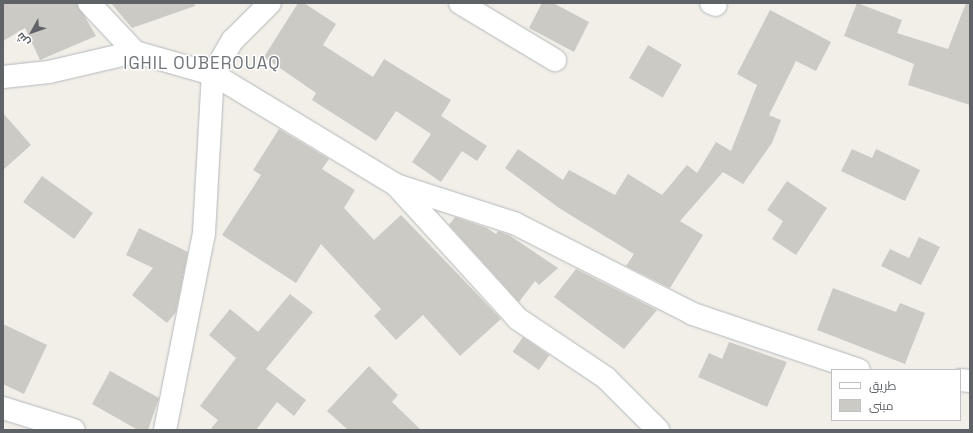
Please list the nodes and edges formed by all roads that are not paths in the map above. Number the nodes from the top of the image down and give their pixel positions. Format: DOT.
graph roads {
  1 [pos="89,3"];
  2 [pos="270,3"];
  3 [pos="460,3"];
  4 [pos="135,52"];
  5 [pos="555,60"];
  6 [pos="213,74"];
  7 [pos="3,77"];
  8 [pos="396,185"];
  9 [pos="856,369"];
  10 [pos="3,408"];
  11 [pos="63,428"];
  12 [pos="165,430"];
  13 [pos="658,430"];
  1 -- 4 [label="street"];
  2 -- 6 [label="street"];
  3 -- 5 [label="street"];
  4 -- 6 [label="street"];
  4 -- 7 [label="street"];
  6 -- 8 [label="street"];
  6 -- 12 [label="street"];
  8 -- 9 [label="street"];
  8 -- 13 [label="street"];
  10 -- 11 [label="street"];
}
